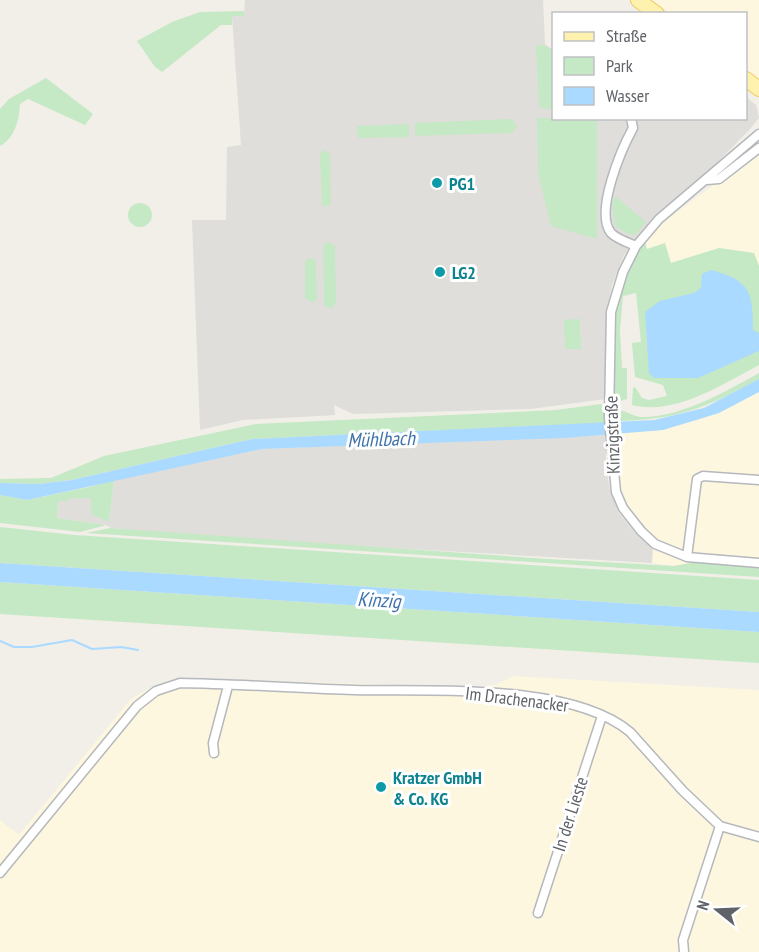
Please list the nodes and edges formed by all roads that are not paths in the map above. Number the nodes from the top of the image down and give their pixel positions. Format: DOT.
graph roads {
  1 [pos="638,0"];
  2 [pos="654,12"];
  3 [pos="747,80"];
  4 [pos="759,90"];
  5 [pos="631,120"];
  6 [pos="759,134"];
  7 [pos="759,148"];
  8 [pos="706,180"];
  9 [pos="636,246"];
  10 [pos="759,480"];
  11 [pos="687,557"];
  12 [pos="759,563"];
  13 [pos="228,686"];
  14 [pos="602,716"];
  15 [pos="214,753"];
  16 [pos="720,826"];
  17 [pos="759,837"];
  18 [pos="0,873"];
  19 [pos="538,913"];
  20 [pos="684,952"];
  1 -- 2 [label="main road"];
  3 -- 4 [label="main road"];
  5 -- 9 [label="street"];
  6 -- 8 [label="street, Kinzigstraße"];
  7 -- 8 [label="street"];
  8 -- 9 [label="street, Kinzigstraße"];
  9 -- 11 [label="street, Kinzigstraße"];
  10 -- 11 [label="street"];
  11 -- 12 [label="street, Kinzigstraße"];
  13 -- 14 [label="street, Im Drachenacker"];
  13 -- 15 [label="street"];
  13 -- 18 [label="street, Im Drachenacker"];
  14 -- 16 [label="street, Im Drachenacker"];
  14 -- 19 [label="street, In der Lieste"];
  16 -- 17 [label="street, Im Drachenacker"];
  16 -- 20 [label="street"];
}
